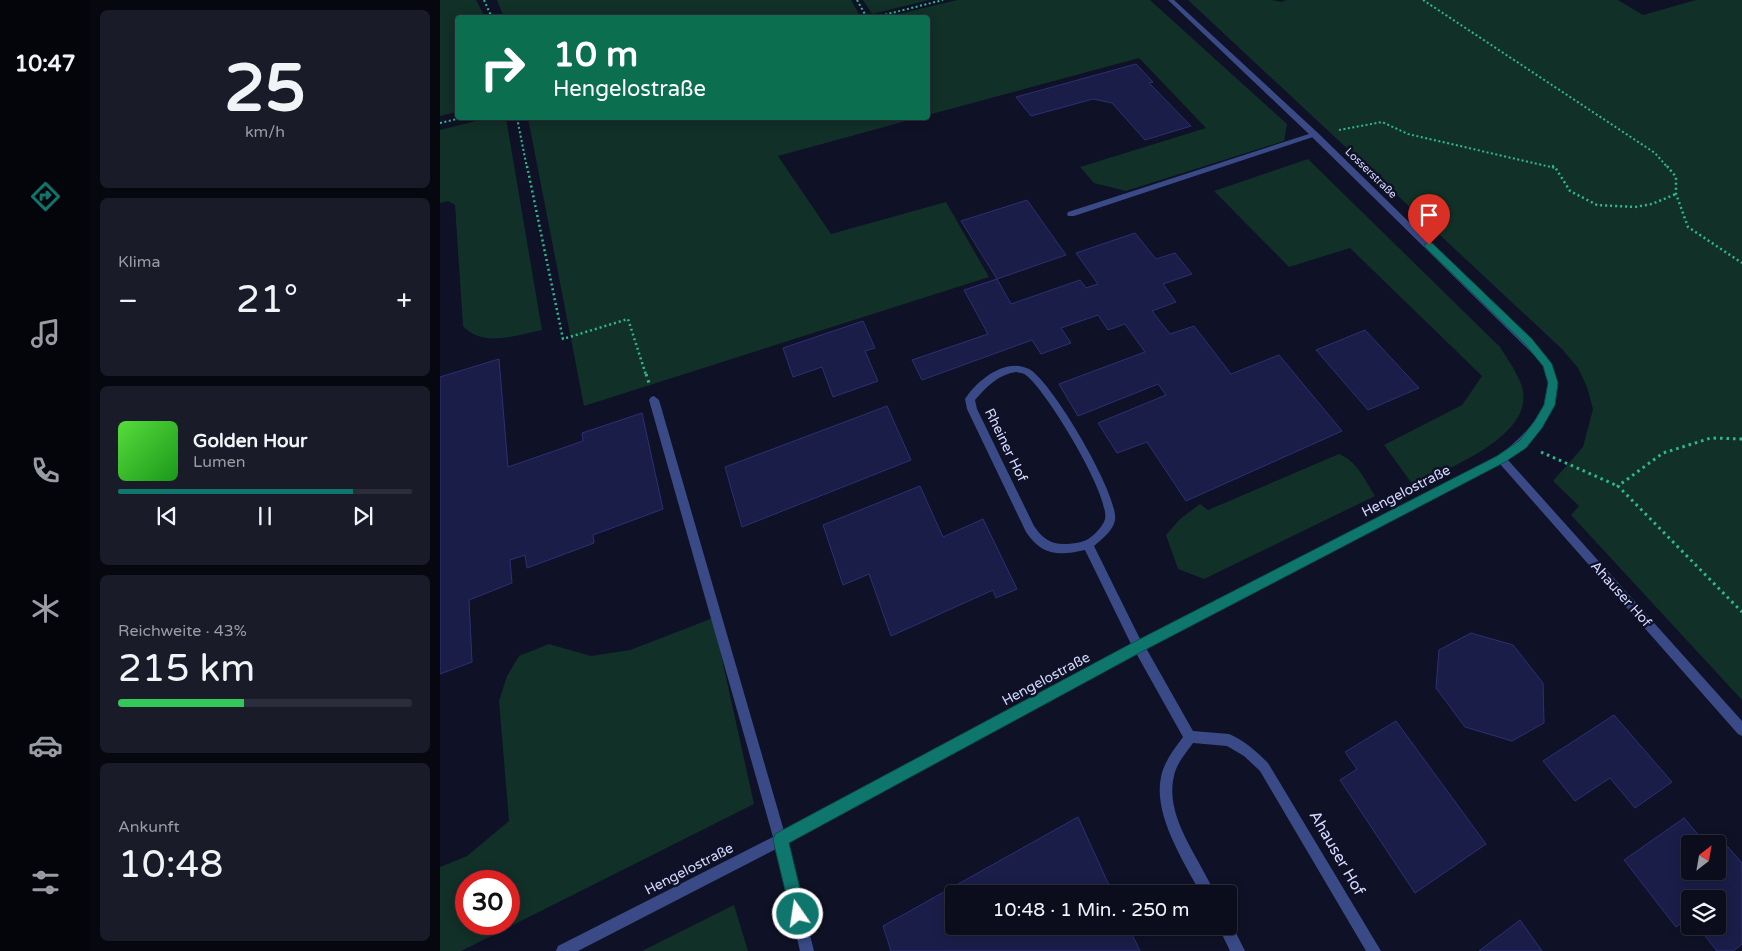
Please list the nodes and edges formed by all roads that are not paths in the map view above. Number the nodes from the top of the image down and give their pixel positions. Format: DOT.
graph roads {
  1 [pos="1171,0"];
  2 [pos="1315,135"];
  3 [pos="1071,214"];
  4 [pos="654,400"];
  5 [pos="1538,425"];
  6 [pos="1501,459"];
  7 [pos="1088,545"];
  8 [pos="1138,646"];
  9 [pos="1742,730"];
  10 [pos="1190,737"];
  11 [pos="780,840"];
  12 [pos="1203,885"];
  13 [pos="1230,935"];
  14 [pos="562,951"];
  15 [pos="807,951"];
  16 [pos="1238,951"];
  17 [pos="1374,951"];
  1 -- 2 [label="street, Losserstraße"];
  2 -- 3 [label="street"];
  2 -- 5 [label="street, Losserstraße"];
  4 -- 11 [label="street"];
  5 -- 6 [label="street, Hengelostraße"];
  6 -- 8 [label="street, Hengelostraße"];
  6 -- 9 [label="street, Ahauser Hof"];
  7 -- 7 [label="street, Rheiner Hof"];
  7 -- 8 [label="street"];
  8 -- 10 [label="street"];
  8 -- 11 [label="street, Hengelostraße"];
  10 -- 12 [label="street"];
  10 -- 17 [label="street, Ahauser Hof"];
  11 -- 14 [label="street, Hengelostraße"];
  11 -- 15 [label="street"];
  13 -- 16 [label="street"];
}
